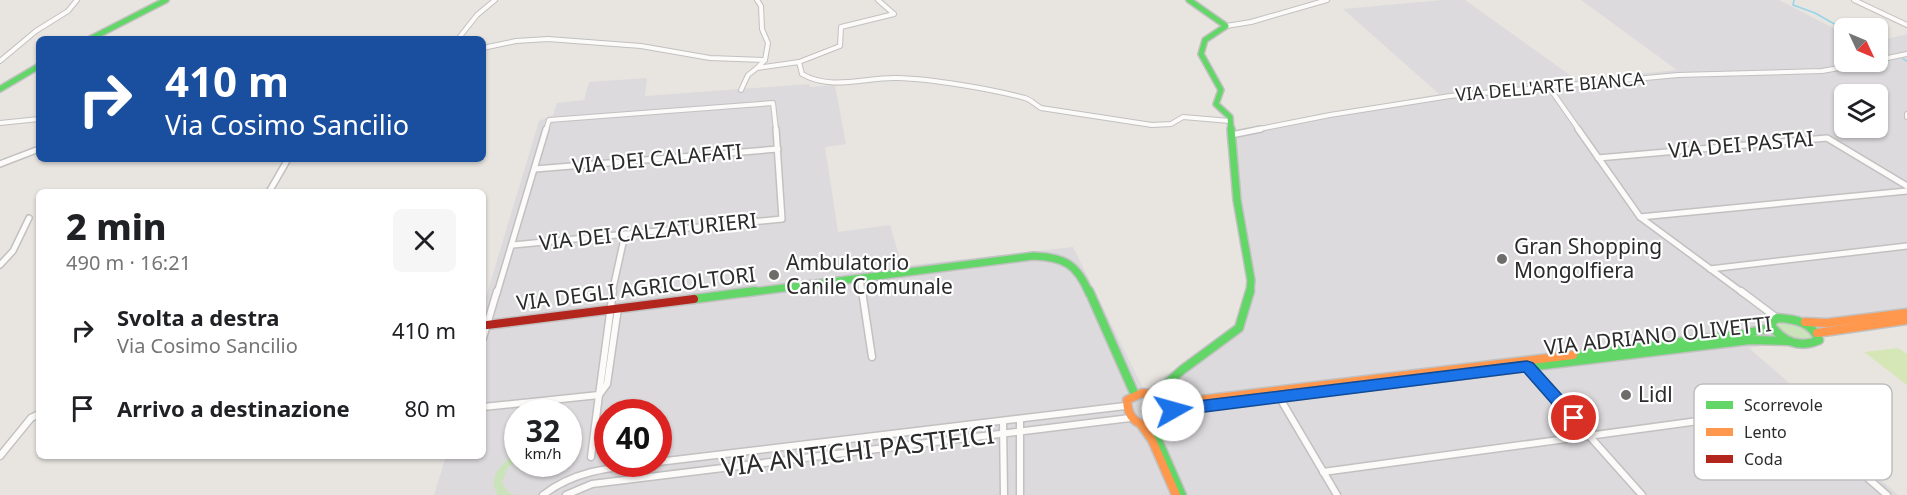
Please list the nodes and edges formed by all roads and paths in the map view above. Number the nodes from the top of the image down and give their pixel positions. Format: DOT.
graph roads {
  1 [pos="77,0"];
  2 [pos="166,0"];
  3 [pos="495,0"];
  4 [pos="757,0"];
  5 [pos="878,0"];
  6 [pos="1189,0"];
  7 [pos="1327,0"];
  8 [pos="1854,0"];
  9 [pos="1907,25"];
  10 [pos="1226,26"];
  11 [pos="96,36"];
  12 [pos="460,36"];
  13 [pos="486,47"];
  14 [pos="1907,54"];
  15 [pos="1888,58"];
  16 [pos="765,60"];
  17 [pos="0,61"];
  18 [pos="799,62"];
  19 [pos="36,68"];
  20 [pos="757,68"];
  21 [pos="1834,69"];
  22 [pos="1549,87"];
  23 [pos="0,89"];
  24 [pos="741,90"];
  25 [pos="36,119"];
  26 [pos="1230,121"];
  27 [pos="0,123"];
  28 [pos="1231,135"];
  29 [pos="778,149"];
  30 [pos="36,150"];
  31 [pos="1599,158"];
  32 [pos="286,162"];
  33 [pos="0,164"];
  34 [pos="535,169"];
  35 [pos="1907,186"];
  36 [pos="271,189"];
  37 [pos="1907,191"];
  38 [pos="1640,217"];
  39 [pos="29,218"];
  40 [pos="625,234"];
  41 [pos="513,244"];
  42 [pos="1907,246"];
  43 [pos="0,265"];
  44 [pos="1710,269"];
  45 [pos="860,278"];
  46 [pos="618,308"];
  47 [pos="609,309"];
  48 [pos="1907,313"];
  49 [pos="1777,318"];
  50 [pos="1907,320"];
  51 [pos="1800,322"];
  52 [pos="487,325"];
  53 [pos="486,328"];
  54 [pos="1771,328"];
  55 [pos="1817,333"];
  56 [pos="1789,341"];
  57 [pos="872,357"];
  58 [pos="1527,366"];
  59 [pos="1135,394"];
  60 [pos="1155,394"];
  61 [pos="1277,394"];
  62 [pos="599,395"];
  63 [pos="1167,401"];
  64 [pos="1125,406"];
  65 [pos="486,407"];
  66 [pos="1173,410"];
  67 [pos="36,416"];
  68 [pos="1130,418"];
  69 [pos="1020,419"];
  70 [pos="1004,421"];
  71 [pos="1694,421"];
  72 [pos="1140,424"];
  73 [pos="1162,425"];
  74 [pos="1020,431"];
  75 [pos="1004,433"];
  76 [pos="1589,435"];
  77 [pos="1155,439"];
  78 [pos="0,456"];
  79 [pos="591,458"];
  80 [pos="672,460"];
  81 [pos="594,470"];
  82 [pos="1323,472"];
  83 [pos="1870,480"];
  84 [pos="543,495"];
  85 [pos="566,495"];
  86 [pos="1004,495"];
  87 [pos="1020,495"];
  88 [pos="1176,495"];
  89 [pos="1182,495"];
  90 [pos="1337,495"];
  91 [pos="1642,495"];
  92 [pos="1887,495"];
  1 -- 17 [label="street"];
  2 -- 11 [label="street"];
  3 -- 12 [label="street"];
  4 -- 16 [label="street"];
  5 -- 18 [label="street"];
  6 -- 10 [label="street"];
  7 -- 10 [label="street"];
  8 -- 9 [label="street"];
  10 -- 26 [label="street"];
  13 -- 16 [label="street"];
  14 -- 15 [label="street"];
  16 -- 20 [label="street"];
  18 -- 20 [label="street"];
  18 -- 26 [label="street"];
  19 -- 23 [label="street"];
  20 -- 24 [label="street"];
  21 -- 22 [label="street, VIA DELL'ARTE BIANCA"];
  22 -- 28 [label="street, VIA DELL'ARTE BIANCA"];
  22 -- 31 [label="street"];
  25 -- 27 [label="street"];
  26 -- 28 [label="street"];
  28 -- 60 [label="street"];
  29 -- 34 [label="street, VIA DEI CALAFATI"];
  29 -- 34 [label="street"];
  29 -- 40 [label="street, VIA DEI CALZATURIERI"];
  30 -- 33 [label="street"];
  31 -- 35 [label="street, VIA DEI PASTAI"];
  31 -- 38 [label="street"];
  32 -- 36 [label="street"];
  34 -- 41 [label="street"];
  37 -- 38 [label="street"];
  38 -- 44 [label="street"];
  39 -- 43 [label="street"];
  40 -- 41 [label="street, VIA DEI CALZATURIERI"];
  40 -- 47 [label="street"];
  41 -- 52 [label="street"];
  42 -- 44 [label="street"];
  44 -- 49 [label="street"];
  45 -- 46 [label="street, VIA DEGLI AGRICOLTORI"];
  45 -- 57 [label="street"];
  45 -- 59 [label="street, VIA DEGLI AGRICOLTORI"];
  46 -- 47 [label="street, VIA DEGLI AGRICOLTORI"];
  46 -- 62 [label="street"];
  47 -- 52 [label="street, VIA DEGLI AGRICOLTORI"];
  47 -- 62 [label="street"];
  48 -- 51 [label="street, VIA ADRIANO OLIVETTI"];
  49 -- 51 [label="street, VIA ADRIANO OLIVETTI"];
  49 -- 54 [label="street, VIA ADRIANO OLIVETTI"];
  50 -- 55 [label="street, VIA ADRIANO OLIVETTI"];
  51 -- 55 [label="street, VIA ADRIANO OLIVETTI"];
  52 -- 53 [label="street"];
  54 -- 56 [label="street, VIA ADRIANO OLIVETTI"];
  54 -- 61 [label="street, VIA ADRIANO OLIVETTI"];
  55 -- 56 [label="street, VIA ADRIANO OLIVETTI"];
  56 -- 58 [label="street, VIA ADRIANO OLIVETTI"];
  58 -- 61 [label="street, VIA ADRIANO OLIVETTI"];
  58 -- 76 [label="street"];
  59 -- 60 [label="street"];
  59 -- 64 [label="street"];
  60 -- 63 [label="street"];
  61 -- 63 [label="street, VIA ADRIANO OLIVETTI"];
  61 -- 66 [label="street, VIA ADRIANO OLIVETTI"];
  61 -- 82 [label="street"];
  62 -- 65 [label="street"];
  62 -- 79 [label="street"];
  63 -- 66 [label="street"];
  64 -- 68 [label="street"];
  64 -- 69 [label="street, VIA ANTICHI PASTIFICI"];
  66 -- 73 [label="street"];
  67 -- 78 [label="street"];
  68 -- 72 [label="street"];
  68 -- 74 [label="street, VIA ANTICHI PASTIFICI"];
  69 -- 70 [label="street, VIA ANTICHI PASTIFICI"];
  69 -- 74 [label="street"];
  70 -- 75 [label="street"];
  70 -- 80 [label="street, VIA ANTICHI PASTIFICI"];
  71 -- 76 [label="street"];
  72 -- 73 [label="street"];
  72 -- 77 [label="street"];
  73 -- 77 [label="street"];
  74 -- 75 [label="street, VIA ANTICHI PASTIFICI"];
  74 -- 87 [label="street"];
  75 -- 85 [label="street, VIA ANTICHI PASTIFICI"];
  75 -- 86 [label="street"];
  76 -- 82 [label="street"];
  76 -- 91 [label="street"];
  77 -- 88 [label="street"];
  77 -- 89 [label="street"];
  81 -- 84 [label="street"];
  82 -- 90 [label="street"];
  83 -- 92 [label="street"];
}
